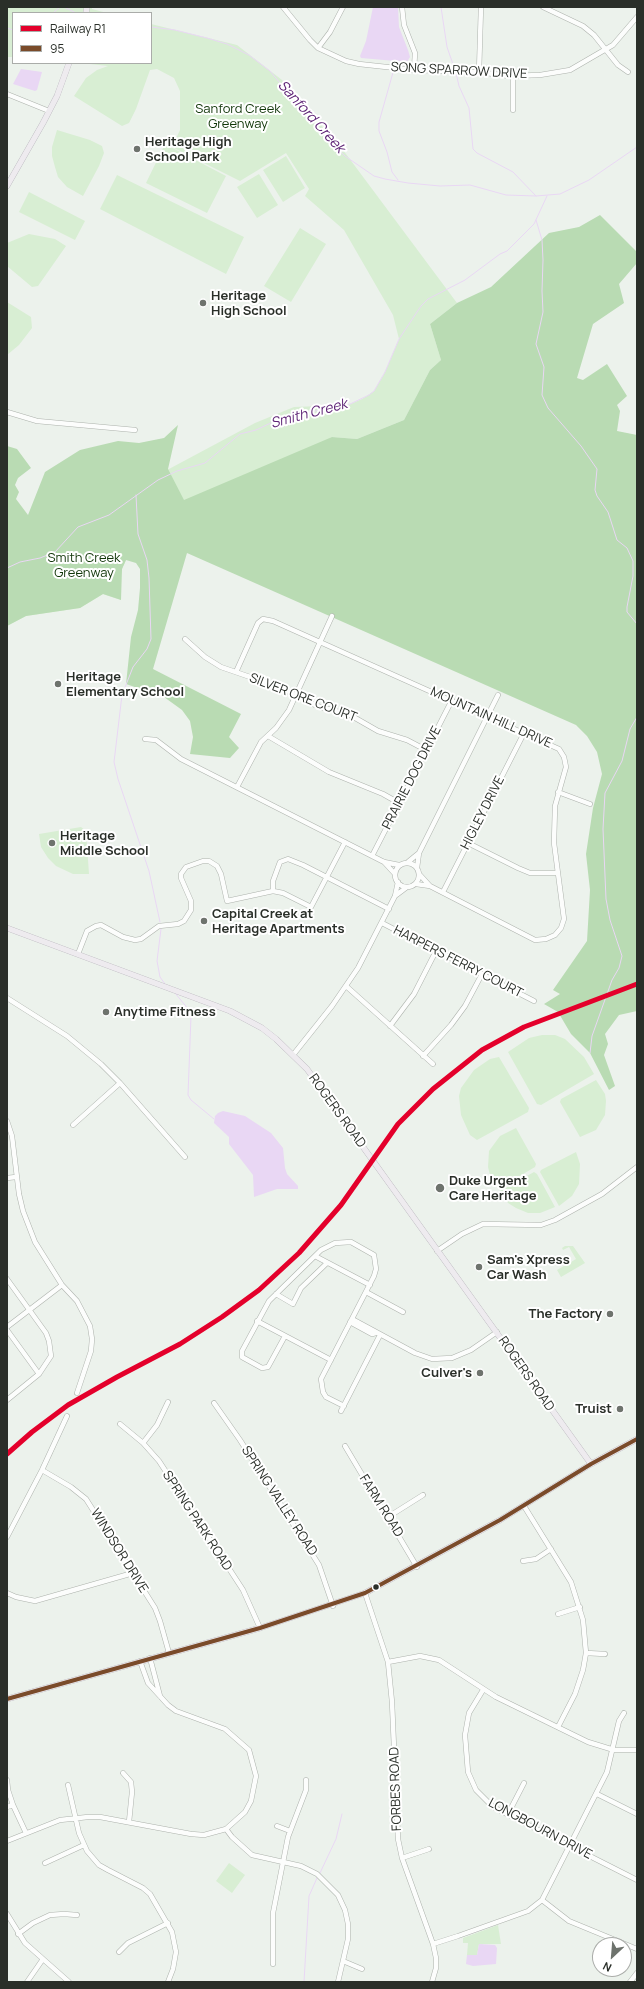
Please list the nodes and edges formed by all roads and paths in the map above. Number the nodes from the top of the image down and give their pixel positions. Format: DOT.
graph roads {
  1 [pos="283,7"];
  2 [pos="343,7"];
  3 [pos="402,7"];
  4 [pos="481,7"];
  5 [pos="543,7"];
  6 [pos="637,17"];
  7 [pos="318,48"];
  8 [pos="607,50"];
  9 [pos="69,64"];
  10 [pos="414,70"];
  11 [pos="479,72"];
  12 [pos="628,72"];
  13 [pos="513,75"];
  14 [pos="7,94"];
  15 [pos="513,110"];
  16 [pos="49,111"];
  17 [pos="7,186"];
  18 [pos="7,412"];
  19 [pos="135,430"];
  20 [pos="332,616"];
  21 [pos="185,638"];
  22 [pos="321,642"];
  23 [pos="236,672"];
  24 [pos="498,695"];
  25 [pos="296,696"];
  26 [pos="452,700"];
  27 [pos="488,716"];
  28 [pos="524,733"];
  29 [pos="268,736"];
  30 [pos="145,739"];
  31 [pos="426,750"];
  32 [pos="237,787"];
  33 [pos="558,792"];
  34 [pos="399,803"];
  35 [pos="590,804"];
  36 [pos="345,842"];
  37 [pos="468,843"];
  38 [pos="419,852"];
  39 [pos="372,856"];
  40 [pos="384,862"];
  41 [pos="408,862"];
  42 [pos="400,865"];
  43 [pos="417,868"];
  44 [pos="558,873"];
  45 [pos="395,874"];
  46 [pos="420,875"];
  47 [pos="328,877"];
  48 [pos="398,882"];
  49 [pos="416,884"];
  50 [pos="430,886"];
  51 [pos="407,887"];
  52 [pos="273,891"];
  53 [pos="443,892"];
  54 [pos="396,896"];
  55 [pos="389,909"];
  56 [pos="382,923"];
  57 [pos="7,928"];
  58 [pos="436,951"];
  59 [pos="78,954"];
  60 [pos="482,974"];
  61 [pos="346,986"];
  62 [pos="7,998"];
  63 [pos="534,1001"];
  64 [pos="390,1026"];
  65 [pos="293,1055"];
  66 [pos="423,1056"];
  67 [pos="433,1064"];
  68 [pos="120,1083"];
  69 [pos="7,1120"];
  70 [pos="73,1125"];
  71 [pos="185,1157"];
  72 [pos="637,1167"];
  73 [pos="16,1177"];
  74 [pos="7,1178"];
  75 [pos="437,1251"];
  76 [pos="315,1256"];
  77 [pos="327,1263"];
  78 [pos="7,1279"];
  79 [pos="62,1285"];
  80 [pos="370,1285"];
  81 [pos="366,1292"];
  82 [pos="276,1294"];
  83 [pos="29,1309"];
  84 [pos="403,1312"];
  85 [pos="257,1321"];
  86 [pos="351,1321"];
  87 [pos="7,1329"];
  88 [pos="497,1332"];
  89 [pos="378,1334"];
  90 [pos="285,1336"];
  91 [pos="331,1360"];
  92 [pos="39,1374"];
  93 [pos="77,1393"];
  94 [pos="7,1400"];
  95 [pos="168,1402"];
  96 [pos="214,1403"];
  97 [pos="344,1406"];
  98 [pos="341,1411"];
  99 [pos="67,1416"];
  100 [pos="120,1424"];
  101 [pos="637,1439"];
  102 [pos="143,1443"];
  103 [pos="345,1446"];
  104 [pos="591,1464"];
  105 [pos="42,1470"];
  106 [pos="423,1495"];
  107 [pos="524,1506"];
  108 [pos="388,1517"];
  109 [pos="7,1537"];
  110 [pos="551,1549"];
  111 [pos="523,1562"];
  112 [pos="417,1567"];
  113 [pos="133,1573"];
  114 [pos="7,1593"];
  115 [pos="365,1593"];
  116 [pos="333,1606"];
  117 [pos="580,1607"];
  118 [pos="558,1614"];
  119 [pos="260,1628"];
  120 [pos="169,1653"];
  121 [pos="586,1653"];
  122 [pos="605,1654"];
  123 [pos="150,1658"];
  124 [pos="140,1661"];
  125 [pos="388,1662"];
  126 [pos="483,1690"];
  127 [pos="160,1696"];
  128 [pos="7,1699"];
  129 [pos="624,1713"];
  130 [pos="558,1727"];
  131 [pos="614,1750"];
  132 [pos="637,1750"];
  133 [pos="123,1773"];
  134 [pos="8,1780"];
  135 [pos="306,1780"];
  136 [pos="524,1783"];
  137 [pos="68,1785"];
  138 [pos="597,1794"];
  139 [pos="13,1805"];
  140 [pos="7,1807"];
  141 [pos="508,1814"];
  142 [pos="637,1814"];
  143 [pos="75,1817"];
  144 [pos="129,1822"];
  145 [pos="277,1826"];
  146 [pos="226,1829"];
  147 [pos="290,1831"];
  148 [pos="26,1833"];
  149 [pos="7,1841"];
  150 [pos="84,1845"];
  151 [pos="570,1846"];
  152 [pos="429,1849"];
  153 [pos="402,1858"];
  154 [pos="283,1861"];
  155 [pos="45,1863"];
  156 [pos="637,1880"];
  157 [pos="542,1900"];
  158 [pos="7,1914"];
  159 [pos="78,1915"];
  160 [pos="168,1923"];
  161 [pos="18,1934"];
  162 [pos="433,1944"];
  163 [pos="637,1949"];
  164 [pos="120,1952"];
  165 [pos="43,1959"];
  166 [pos="343,1961"];
  167 [pos="273,1964"];
  168 [pos="362,1968"];
  169 [pos="637,1973"];
  170 [pos="27,1982"];
  171 [pos="70,1982"];
  172 [pos="168,1982"];
  173 [pos="338,1982"];
  174 [pos="432,1982"];
  175 [pos="630,1982"];
  1 -- 7 [label="street, SONG SPARROW DRIVE"];
  2 -- 7 [label="street"];
  3 -- 10 [label="street"];
  4 -- 11 [label="street"];
  5 -- 8 [label="street"];
  6 -- 8 [label="street, SONG SPARROW DRIVE"];
  7 -- 10 [label="street, SONG SPARROW DRIVE"];
  8 -- 12 [label="street"];
  8 -- 13 [label="street, SONG SPARROW DRIVE"];
  9 -- 16 [label="main road"];
  10 -- 11 [label="street, SONG SPARROW DRIVE"];
  11 -- 13 [label="street, SONG SPARROW DRIVE"];
  13 -- 15 [label="street"];
  14 -- 16 [label="street"];
  16 -- 17 [label="main road"];
  18 -- 19 [label="street"];
  20 -- 22 [label="street"];
  21 -- 23 [label="street, SILVER ORE COURT"];
  22 -- 23 [label="street, MOUNTAIN HILL DRIVE"];
  22 -- 25 [label="street"];
  22 -- 26 [label="street, MOUNTAIN HILL DRIVE"];
  23 -- 25 [label="street, SILVER ORE COURT"];
  24 -- 27 [label="street"];
  25 -- 29 [label="street"];
  25 -- 31 [label="street, SILVER ORE COURT"];
  26 -- 27 [label="street, MOUNTAIN HILL DRIVE"];
  26 -- 31 [label="street, PRAIRIE DOG DRIVE"];
  27 -- 28 [label="street, MOUNTAIN HILL DRIVE"];
  27 -- 38 [label="street"];
  28 -- 33 [label="street, MOUNTAIN HILL DRIVE"];
  28 -- 37 [label="street, HIGLEY DRIVE"];
  29 -- 32 [label="street"];
  29 -- 34 [label="street"];
  30 -- 32 [label="street"];
  31 -- 34 [label="street, PRAIRIE DOG DRIVE"];
  32 -- 36 [label="street"];
  33 -- 35 [label="street"];
  33 -- 44 [label="street, MOUNTAIN HILL DRIVE"];
  34 -- 39 [label="street, PRAIRIE DOG DRIVE"];
  36 -- 39 [label="street"];
  36 -- 47 [label="street"];
  37 -- 44 [label="street"];
  37 -- 53 [label="street, HIGLEY DRIVE"];
  38 -- 41 [label="street"];
  38 -- 43 [label="street"];
  39 -- 40 [label="street"];
  40 -- 42 [label="street"];
  40 -- 45 [label="street"];
  41 -- 42 [label="street"];
  41 -- 43 [label="street"];
  42 -- 45 [label="street"];
  43 -- 46 [label="street"];
  44 -- 53 [label="street, MOUNTAIN HILL DRIVE"];
  45 -- 48 [label="street"];
  46 -- 49 [label="street"];
  46 -- 50 [label="street, MOUNTAIN HILL DRIVE"];
  47 -- 52 [label="street"];
  47 -- 52 [label="street"];
  47 -- 55 [label="street"];
  48 -- 51 [label="street"];
  48 -- 54 [label="street"];
  49 -- 50 [label="street, MOUNTAIN HILL DRIVE"];
  49 -- 51 [label="street"];
  50 -- 53 [label="street, MOUNTAIN HILL DRIVE"];
  51 -- 54 [label="street"];
  52 -- 59 [label="street"];
  54 -- 55 [label="street"];
  55 -- 56 [label="street"];
  56 -- 58 [label="street, HARPERS FERRY COURT"];
  56 -- 61 [label="street"];
  57 -- 59 [label="main road, ROGERS ROAD"];
  58 -- 60 [label="street, HARPERS FERRY COURT"];
  58 -- 64 [label="street"];
  59 -- 65 [label="main road, ROGERS ROAD"];
  60 -- 63 [label="street, HARPERS FERRY COURT"];
  60 -- 66 [label="street"];
  61 -- 64 [label="street"];
  61 -- 65 [label="street"];
  62 -- 68 [label="street"];
  64 -- 66 [label="street"];
  65 -- 75 [label="main road, ROGERS ROAD"];
  66 -- 67 [label="street"];
  68 -- 70 [label="street"];
  68 -- 71 [label="street"];
  69 -- 73 [label="street"];
  72 -- 75 [label="street"];
  73 -- 74 [label="street"];
  73 -- 79 [label="street"];
  75 -- 88 [label="main road, ROGERS ROAD"];
  76 -- 77 [label="street"];
  76 -- 80 [label="street"];
  76 -- 82 [label="street"];
  77 -- 80 [label="street"];
  77 -- 82 [label="street"];
  78 -- 83 [label="street"];
  79 -- 83 [label="street"];
  79 -- 93 [label="street"];
  80 -- 81 [label="street"];
  81 -- 84 [label="street"];
  81 -- 86 [label="street"];
  82 -- 85 [label="street"];
  83 -- 87 [label="street"];
  83 -- 92 [label="street"];
  85 -- 90 [label="street"];
  85 -- 90 [label="street"];
  86 -- 89 [label="street"];
  86 -- 91 [label="street"];
  87 -- 92 [label="street"];
  88 -- 89 [label="street"];
  88 -- 104 [label="main road, ROGERS ROAD"];
  89 -- 97 [label="street"];
  90 -- 91 [label="street"];
  91 -- 97 [label="street"];
  92 -- 94 [label="street"];
  95 -- 102 [label="street"];
  96 -- 116 [label="street, SPRING VALLEY ROAD"];
  97 -- 98 [label="street"];
  99 -- 105 [label="street"];
  100 -- 102 [label="street, SPRING PARK ROAD"];
  101 -- 104 [label="main road"];
  102 -- 119 [label="street, SPRING PARK ROAD"];
  103 -- 108 [label="street, FARM ROAD"];
  104 -- 107 [label="main road"];
  105 -- 109 [label="street"];
  105 -- 113 [label="street, WINDSOR DRIVE"];
  106 -- 108 [label="street"];
  107 -- 110 [label="street"];
  107 -- 112 [label="main road"];
  108 -- 112 [label="street, FARM ROAD"];
  110 -- 111 [label="street"];
  110 -- 117 [label="street"];
  112 -- 115 [label="main road"];
  113 -- 114 [label="street"];
  113 -- 120 [label="street, WINDSOR DRIVE"];
  115 -- 116 [label="main road"];
  115 -- 125 [label="street, FORBES ROAD"];
  116 -- 119 [label="main road"];
  117 -- 118 [label="street"];
  117 -- 121 [label="street"];
  119 -- 120 [label="main road"];
  120 -- 123 [label="main road"];
  121 -- 122 [label="street"];
  121 -- 130 [label="street"];
  123 -- 124 [label="main road"];
  123 -- 127 [label="street"];
  124 -- 127 [label="street"];
  124 -- 128 [label="main road"];
  125 -- 126 [label="street"];
  125 -- 153 [label="street, FORBES ROAD"];
  126 -- 130 [label="street"];
  126 -- 141 [label="street, LONGBOURN DRIVE"];
  127 -- 146 [label="street"];
  129 -- 131 [label="street"];
  130 -- 131 [label="street"];
  131 -- 132 [label="street"];
  131 -- 138 [label="street"];
  133 -- 144 [label="street"];
  134 -- 139 [label="street"];
  135 -- 147 [label="street"];
  136 -- 141 [label="street"];
  137 -- 143 [label="street"];
  138 -- 142 [label="street"];
  138 -- 151 [label="street"];
  139 -- 140 [label="street"];
  139 -- 148 [label="street"];
  141 -- 151 [label="street, LONGBOURN DRIVE"];
  143 -- 144 [label="street"];
  143 -- 148 [label="street"];
  143 -- 150 [label="street"];
  144 -- 146 [label="street"];
  145 -- 147 [label="street"];
  146 -- 154 [label="street"];
  147 -- 154 [label="street"];
  148 -- 149 [label="street"];
  150 -- 155 [label="street"];
  150 -- 160 [label="street"];
  151 -- 156 [label="street, LONGBOURN DRIVE"];
  151 -- 157 [label="street"];
  152 -- 153 [label="street"];
  153 -- 162 [label="street, FORBES ROAD"];
  154 -- 166 [label="street"];
  154 -- 167 [label="street"];
  157 -- 162 [label="street"];
  157 -- 163 [label="street"];
  158 -- 161 [label="street"];
  159 -- 161 [label="street"];
  160 -- 164 [label="street"];
  160 -- 172 [label="street"];
  161 -- 165 [label="street"];
  162 -- 174 [label="street, FORBES ROAD"];
  165 -- 170 [label="street"];
  165 -- 171 [label="street"];
  166 -- 168 [label="street"];
  166 -- 173 [label="street"];
  169 -- 175 [label="street"];
}
